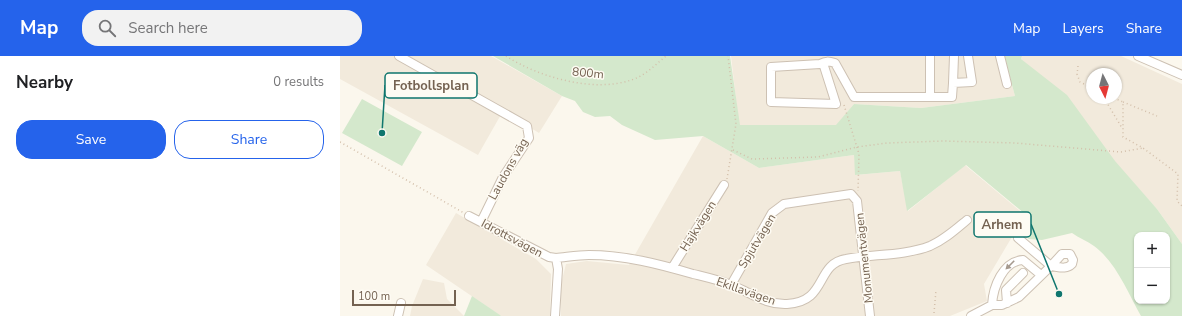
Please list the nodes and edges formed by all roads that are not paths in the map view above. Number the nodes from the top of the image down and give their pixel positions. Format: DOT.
graph roads {
  1 [pos="399,56"];
  2 [pos="930,56"];
  3 [pos="954,56"];
  4 [pos="968,56"];
  5 [pos="1000,56"];
  6 [pos="1138,56"];
  7 [pos="825,60"];
  8 [pos="1182,75"];
  9 [pos="440,78"];
  10 [pos="953,83"];
  11 [pos="1007,84"];
  12 [pos="454,85"];
  13 [pos="930,96"];
  14 [pos="724,185"];
  15 [pos="857,201"];
  16 [pos="469,216"];
  17 [pos="967,220"];
  18 [pos="481,222"];
  19 [pos="1018,238"];
  20 [pos="863,257"];
  21 [pos="556,258"];
  22 [pos="672,268"];
  23 [pos="1023,273"];
  24 [pos="1041,275"];
  25 [pos="731,285"];
  26 [pos="401,303"];
  27 [pos="1007,303"];
  28 [pos="992,305"];
  29 [pos="398,316"];
  30 [pos="555,316"];
  31 [pos="870,316"];
  32 [pos="971,316"];
  1 -- 9 [label="street"];
  2 -- 13 [label="street"];
  3 -- 10 [label="street"];
  4 -- 10 [label="street"];
  5 -- 11 [label="street"];
  6 -- 8 [label="street"];
  7 -- 7 [label="street"];
  7 -- 13 [label="street"];
  10 -- 13 [label="street"];
  12 -- 18 [label="street, Laudons väg"];
  14 -- 22 [label="street, Hajkvägen"];
  15 -- 20 [label="street, Monumentvägen"];
  15 -- 25 [label="street, Spjutvägen"];
  16 -- 18 [label="street, Idrottsvägen"];
  17 -- 20 [label="street, Ekillavägen"];
  18 -- 21 [label="street, Idrottsvägen"];
  19 -- 24 [label="street"];
  20 -- 25 [label="street, Ekillavägen"];
  20 -- 31 [label="street, Monumentvägen"];
  21 -- 22 [label="street, Ekillavägen"];
  21 -- 30 [label="street"];
  22 -- 25 [label="street, Ekillavägen"];
  23 -- 27 [label="street"];
  24 -- 27 [label="street"];
  24 -- 28 [label="street, one-way"];
  26 -- 29 [label="street"];
  27 -- 28 [label="street"];
  28 -- 32 [label="street"];
}
